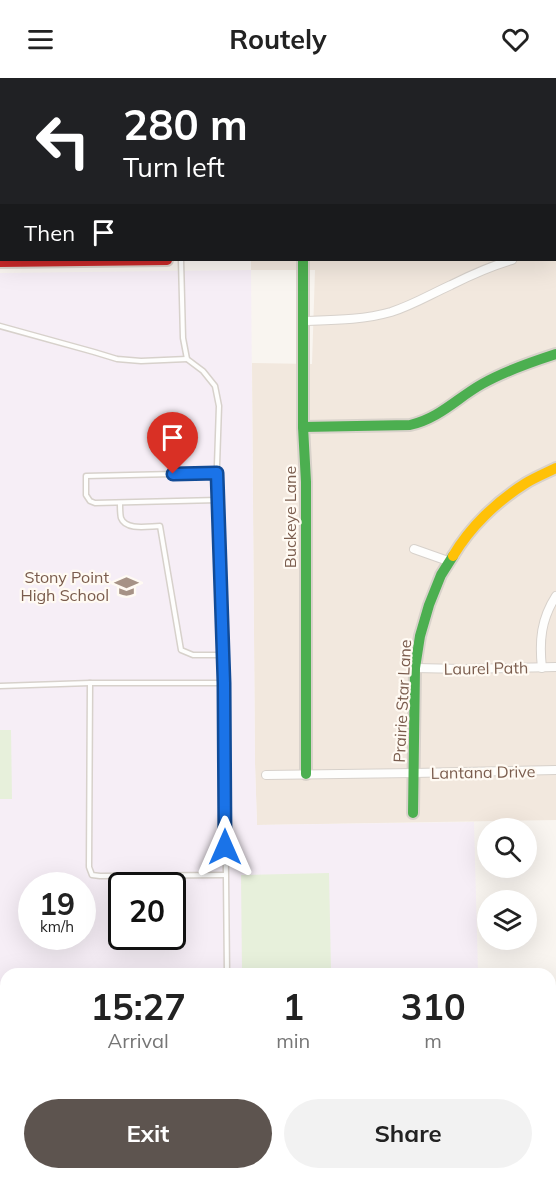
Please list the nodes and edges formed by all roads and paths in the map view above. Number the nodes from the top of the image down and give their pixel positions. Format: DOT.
graph roads {
  1 [pos="84,261"];
  2 [pos="181,261"];
  3 [pos="303,261"];
  4 [pos="509,261"];
  5 [pos="0,262"];
  6 [pos="303,321"];
  7 [pos="0,326"];
  8 [pos="556,354"];
  9 [pos="187,358"];
  10 [pos="303,427"];
  11 [pos="556,468"];
  12 [pos="217,473"];
  13 [pos="218,500"];
  14 [pos="120,503"];
  15 [pos="414,549"];
  16 [pos="448,561"];
  17 [pos="556,596"];
  18 [pos="223,654"];
  19 [pos="556,667"];
  20 [pos="415,668"];
  21 [pos="542,668"];
  22 [pos="90,683"];
  23 [pos="224,683"];
  24 [pos="0,686"];
  25 [pos="556,770"];
  26 [pos="414,773"];
  27 [pos="306,774"];
  28 [pos="266,775"];
  29 [pos="413,813"];
  30 [pos="225,875"];
  31 [pos="227,968"];
  1 -- 5 [label="street"];
  2 -- 9 [label="lane"];
  3 -- 6 [label="street, Buckeye Lane"];
  4 -- 6 [label="street"];
  6 -- 10 [label="street, Buckeye Lane"];
  7 -- 9 [label="lane"];
  8 -- 10 [label="street"];
  9 -- 12 [label="lane"];
  10 -- 27 [label="street, Buckeye Lane"];
  11 -- 16 [label="street, Prairie Star Lane"];
  12 -- 13 [label="lane"];
  12 -- 14 [label="lane"];
  13 -- 14 [label="lane"];
  13 -- 18 [label="lane"];
  14 -- 18 [label="lane"];
  15 -- 16 [label="street"];
  16 -- 20 [label="street, Prairie Star Lane"];
  17 -- 21 [label="street"];
  18 -- 23 [label="lane"];
  19 -- 21 [label="street, Laurel Path"];
  20 -- 21 [label="street, Laurel Path"];
  20 -- 26 [label="street, Prairie Star Lane"];
  22 -- 23 [label="lane"];
  22 -- 24 [label="lane"];
  22 -- 30 [label="lane"];
  23 -- 30 [label="lane"];
  25 -- 26 [label="street, Lantana Drive"];
  26 -- 27 [label="street, Lantana Drive"];
  26 -- 29 [label="street, Prairie Star Lane"];
  27 -- 28 [label="street, Lantana Drive"];
  30 -- 31 [label="lane"];
}
